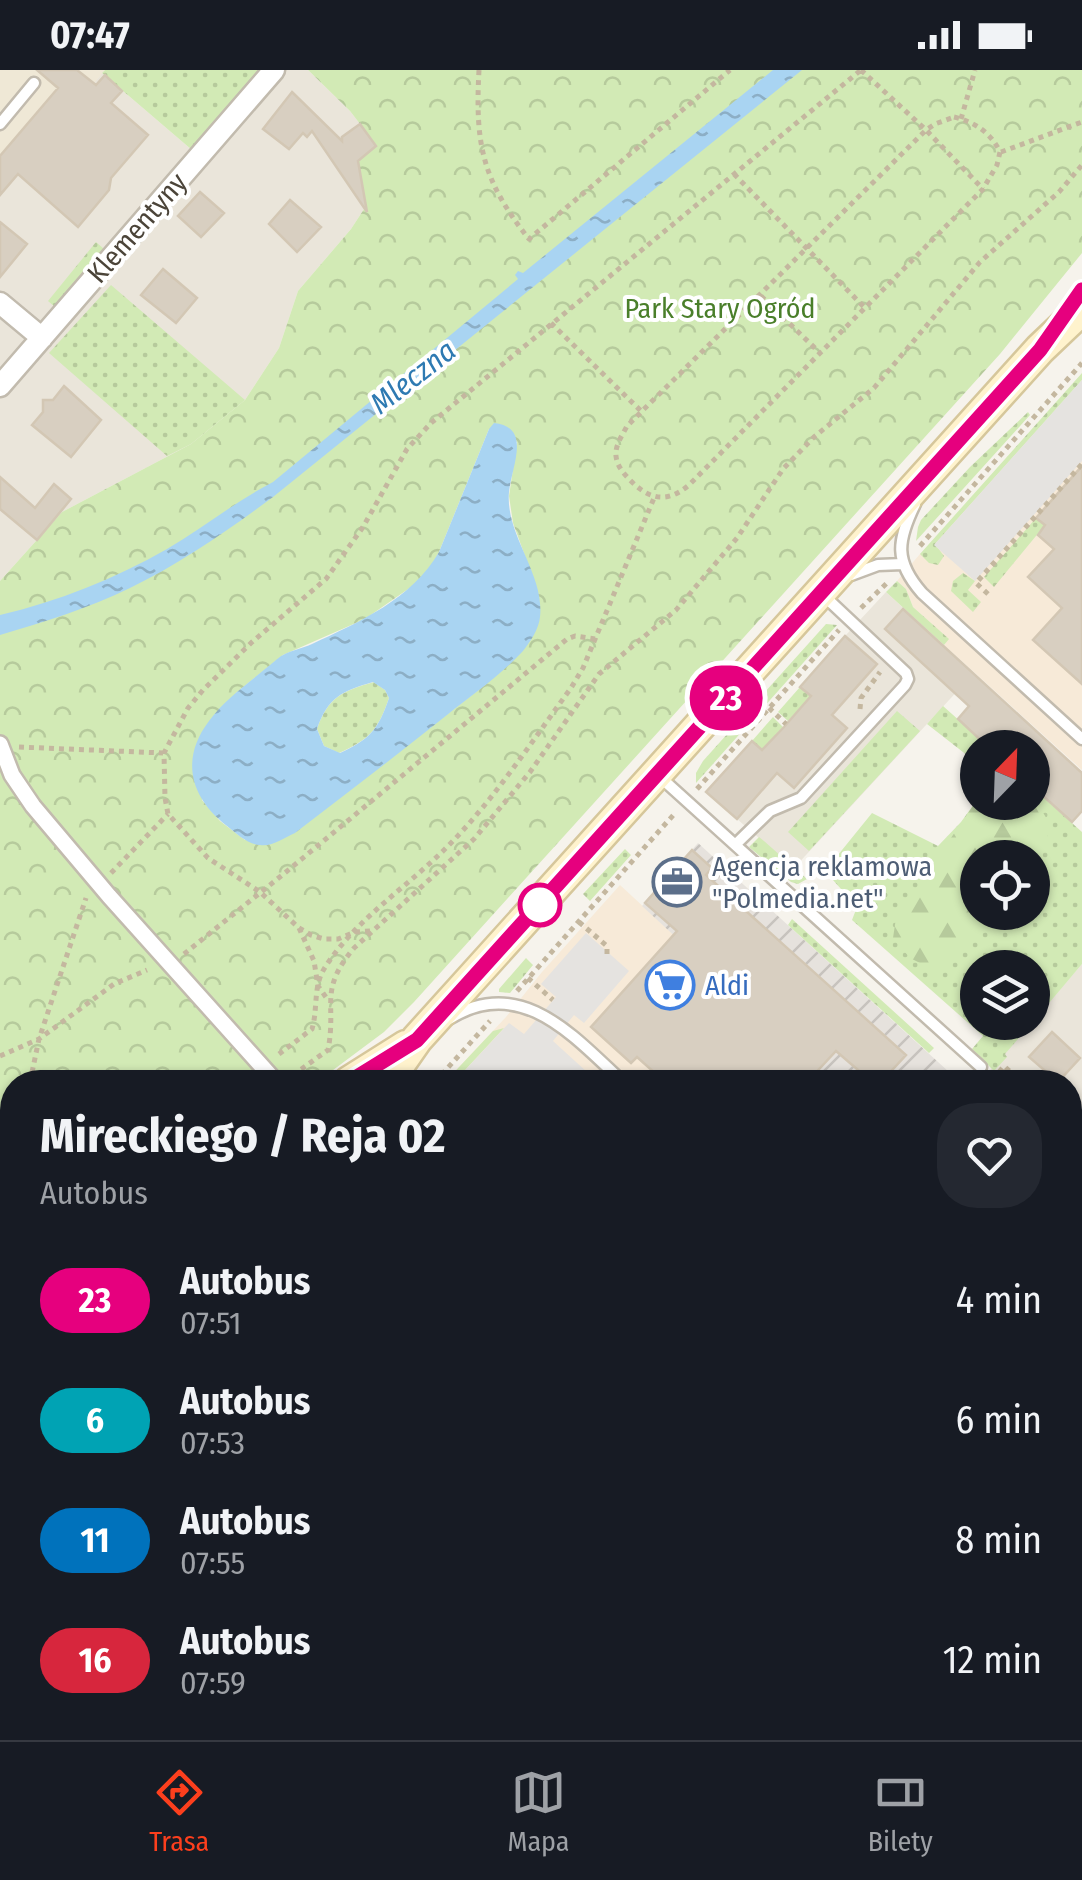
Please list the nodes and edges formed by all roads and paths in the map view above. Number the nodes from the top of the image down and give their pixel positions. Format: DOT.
graph roads {
  1 [pos="274,70"];
  2 [pos="479,70"];
  3 [pos="730,70"];
  4 [pos="861,70"];
  5 [pos="974,70"];
  6 [pos="34,83"];
  7 [pos="961,118"];
  8 [pos="1082,122"];
  9 [pos="0,124"];
  10 [pos="926,130"];
  11 [pos="1000,152"];
  12 [pos="1082,165"];
  13 [pos="734,174"];
  14 [pos="983,189"];
  15 [pos="806,248"];
  16 [pos="1082,290"];
  17 [pos="760,295"];
  18 [pos="0,303"];
  19 [pos="864,307"];
  20 [pos="1082,309"];
  21 [pos="552,323"];
  22 [pos="42,338"];
  23 [pos="1040,350"];
  24 [pos="820,353"];
  25 [pos="1082,363"];
  26 [pos="0,386"];
  27 [pos="642,412"];
  28 [pos="1082,464"];
  29 [pos="930,472"];
  30 [pos="654,498"];
  31 [pos="904,564"];
  32 [pos="821,593"];
  33 [pos="988,594"];
  34 [pos="848,619"];
  35 [pos="595,639"];
  36 [pos="856,687"];
  37 [pos="864,693"];
  38 [pos="769,708"];
  39 [pos="786,724"];
  40 [pos="1082,739"];
  41 [pos="1,745"];
  42 [pos="164,752"];
  43 [pos="658,774"];
  44 [pos="687,800"];
  45 [pos="168,814"];
  46 [pos="736,844"];
  47 [pos="102,888"];
  48 [pos="260,892"];
  49 [pos="579,921"];
  50 [pos="299,928"];
  51 [pos="355,932"];
  52 [pos="370,932"];
  53 [pos="607,956"];
  54 [pos="170,964"];
  55 [pos="318,986"];
  56 [pos="330,1003"];
  57 [pos="506,1003"];
  58 [pos="38,1039"];
  59 [pos="417,1040"];
  60 [pos="0,1056"];
  61 [pos="262,1066"];
  62 [pos="982,1066"];
  63 [pos="32,1070"];
  64 [pos="266,1070"];
  65 [pos="297,1070"];
  66 [pos="368,1070"];
  67 [pos="396,1070"];
  68 [pos="446,1070"];
  69 [pos="609,1070"];
  1 -- 22 [label="street, Klementyny"];
  2 -- 3 [label="path"];
  4 -- 10 [label="path"];
  4 -- 13 [label="path"];
  5 -- 7 [label="path"];
  6 -- 9 [label="lane"];
  7 -- 10 [label="path"];
  7 -- 11 [label="path"];
  8 -- 11 [label="path"];
  10 -- 14 [label="path"];
  10 -- 15 [label="path"];
  11 -- 14 [label="path"];
  12 -- 52 [label="path"];
  13 -- 15 [label="path"];
  13 -- 21 [label="path"];
  14 -- 19 [label="path"];
  15 -- 17 [label="path"];
  15 -- 19 [label="path"];
  16 -- 23 [label="main road"];
  17 -- 24 [label="path"];
  17 -- 27 [label="path"];
  18 -- 22 [label="street"];
  19 -- 24 [label="path"];
  20 -- 23 [label="main road"];
  21 -- 27 [label="path"];
  21 -- 42 [label="path"];
  22 -- 26 [label="street, Klementyny"];
  23 -- 29 [label="main road"];
  24 -- 30 [label="path"];
  25 -- 31 [label="path"];
  27 -- 30 [label="path"];
  28 -- 33 [label="path"];
  29 -- 31 [label="lane"];
  29 -- 32 [label="main road"];
  30 -- 35 [label="path"];
  31 -- 32 [label="lane"];
  31 -- 34 [label="path"];
  31 -- 40 [label="lane"];
  32 -- 34 [label="lane"];
  32 -- 43 [label="main road"];
  34 -- 38 [label="path"];
  34 -- 46 [label="lane"];
  35 -- 48 [label="path"];
  35 -- 51 [label="path"];
  36 -- 37 [label="path"];
  38 -- 39 [label="path"];
  38 -- 44 [label="path"];
  41 -- 42 [label="path"];
  41 -- 47 [label="street"];
  42 -- 45 [label="path"];
  43 -- 44 [label="lane"];
  43 -- 59 [label="main road"];
  44 -- 46 [label="lane"];
  44 -- 49 [label="path"];
  45 -- 47 [label="path"];
  45 -- 48 [label="path"];
  46 -- 62 [label="lane"];
  47 -- 54 [label="street"];
  47 -- 58 [label="path"];
  48 -- 50 [label="path"];
  48 -- 54 [label="path"];
  49 -- 53 [label="path"];
  49 -- 57 [label="path"];
  50 -- 51 [label="path"];
  50 -- 55 [label="path"];
  51 -- 52 [label="path"];
  51 -- 55 [label="path"];
  52 -- 56 [label="path"];
  54 -- 58 [label="path"];
  54 -- 61 [label="street"];
  55 -- 56 [label="path"];
  55 -- 61 [label="path"];
  56 -- 65 [label="path"];
  57 -- 59 [label="lane"];
  57 -- 68 [label="path"];
  57 -- 69 [label="lane"];
  58 -- 60 [label="path"];
  58 -- 63 [label="path"];
  59 -- 66 [label="main road"];
  59 -- 67 [label="main road"];
  61 -- 64 [label="street"];
}
